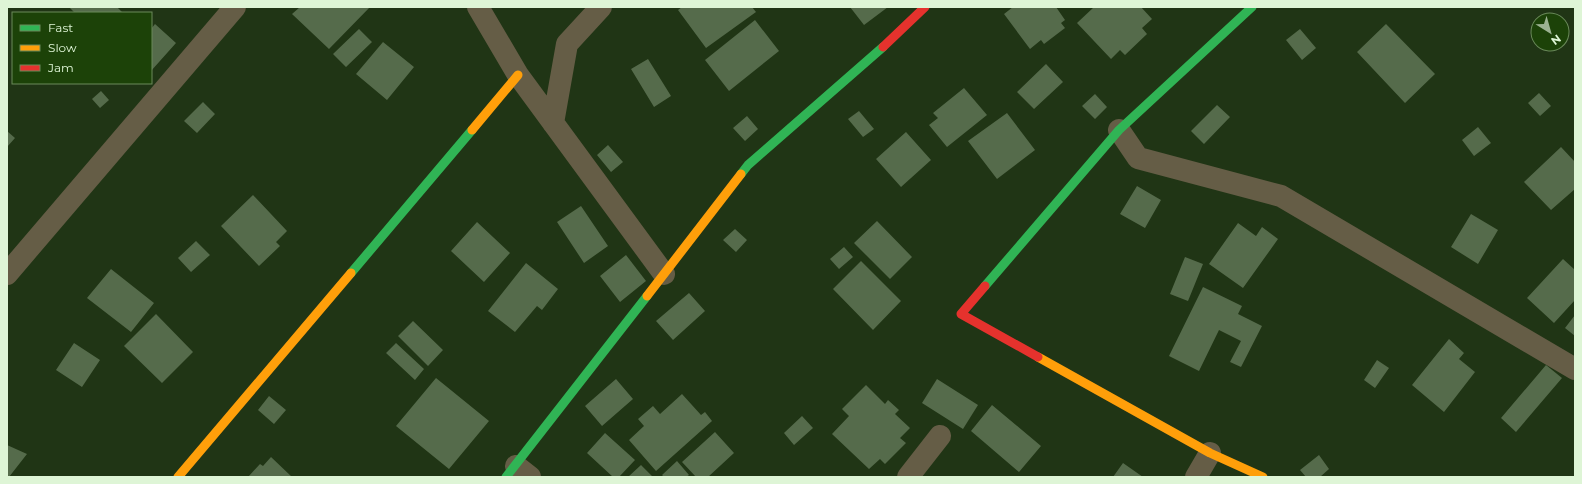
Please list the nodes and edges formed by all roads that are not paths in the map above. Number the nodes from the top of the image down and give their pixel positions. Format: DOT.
graph roads {
  1 [pos="235,7"];
  2 [pos="478,7"];
  3 [pos="601,7"];
  4 [pos="925,7"];
  5 [pos="1252,7"];
  6 [pos="518,75"];
  7 [pos="553,123"];
  8 [pos="1119,130"];
  9 [pos="7,274"];
  10 [pos="664,274"];
  11 [pos="1575,369"];
  12 [pos="940,436"];
  13 [pos="1210,453"];
  14 [pos="518,473"];
  15 [pos="178,477"];
  16 [pos="908,477"];
  17 [pos="1196,477"];
  18 [pos="1263,477"];
  1 -- 9 [label="street"];
  2 -- 6 [label="street"];
  3 -- 7 [label="street"];
  4 -- 10 [label="street"];
  5 -- 8 [label="street"];
  6 -- 7 [label="street"];
  6 -- 15 [label="street"];
  7 -- 10 [label="street"];
  8 -- 11 [label="street"];
  8 -- 13 [label="street"];
  10 -- 14 [label="street"];
  12 -- 16 [label="street"];
  13 -- 17 [label="street"];
  13 -- 18 [label="street"];
}
